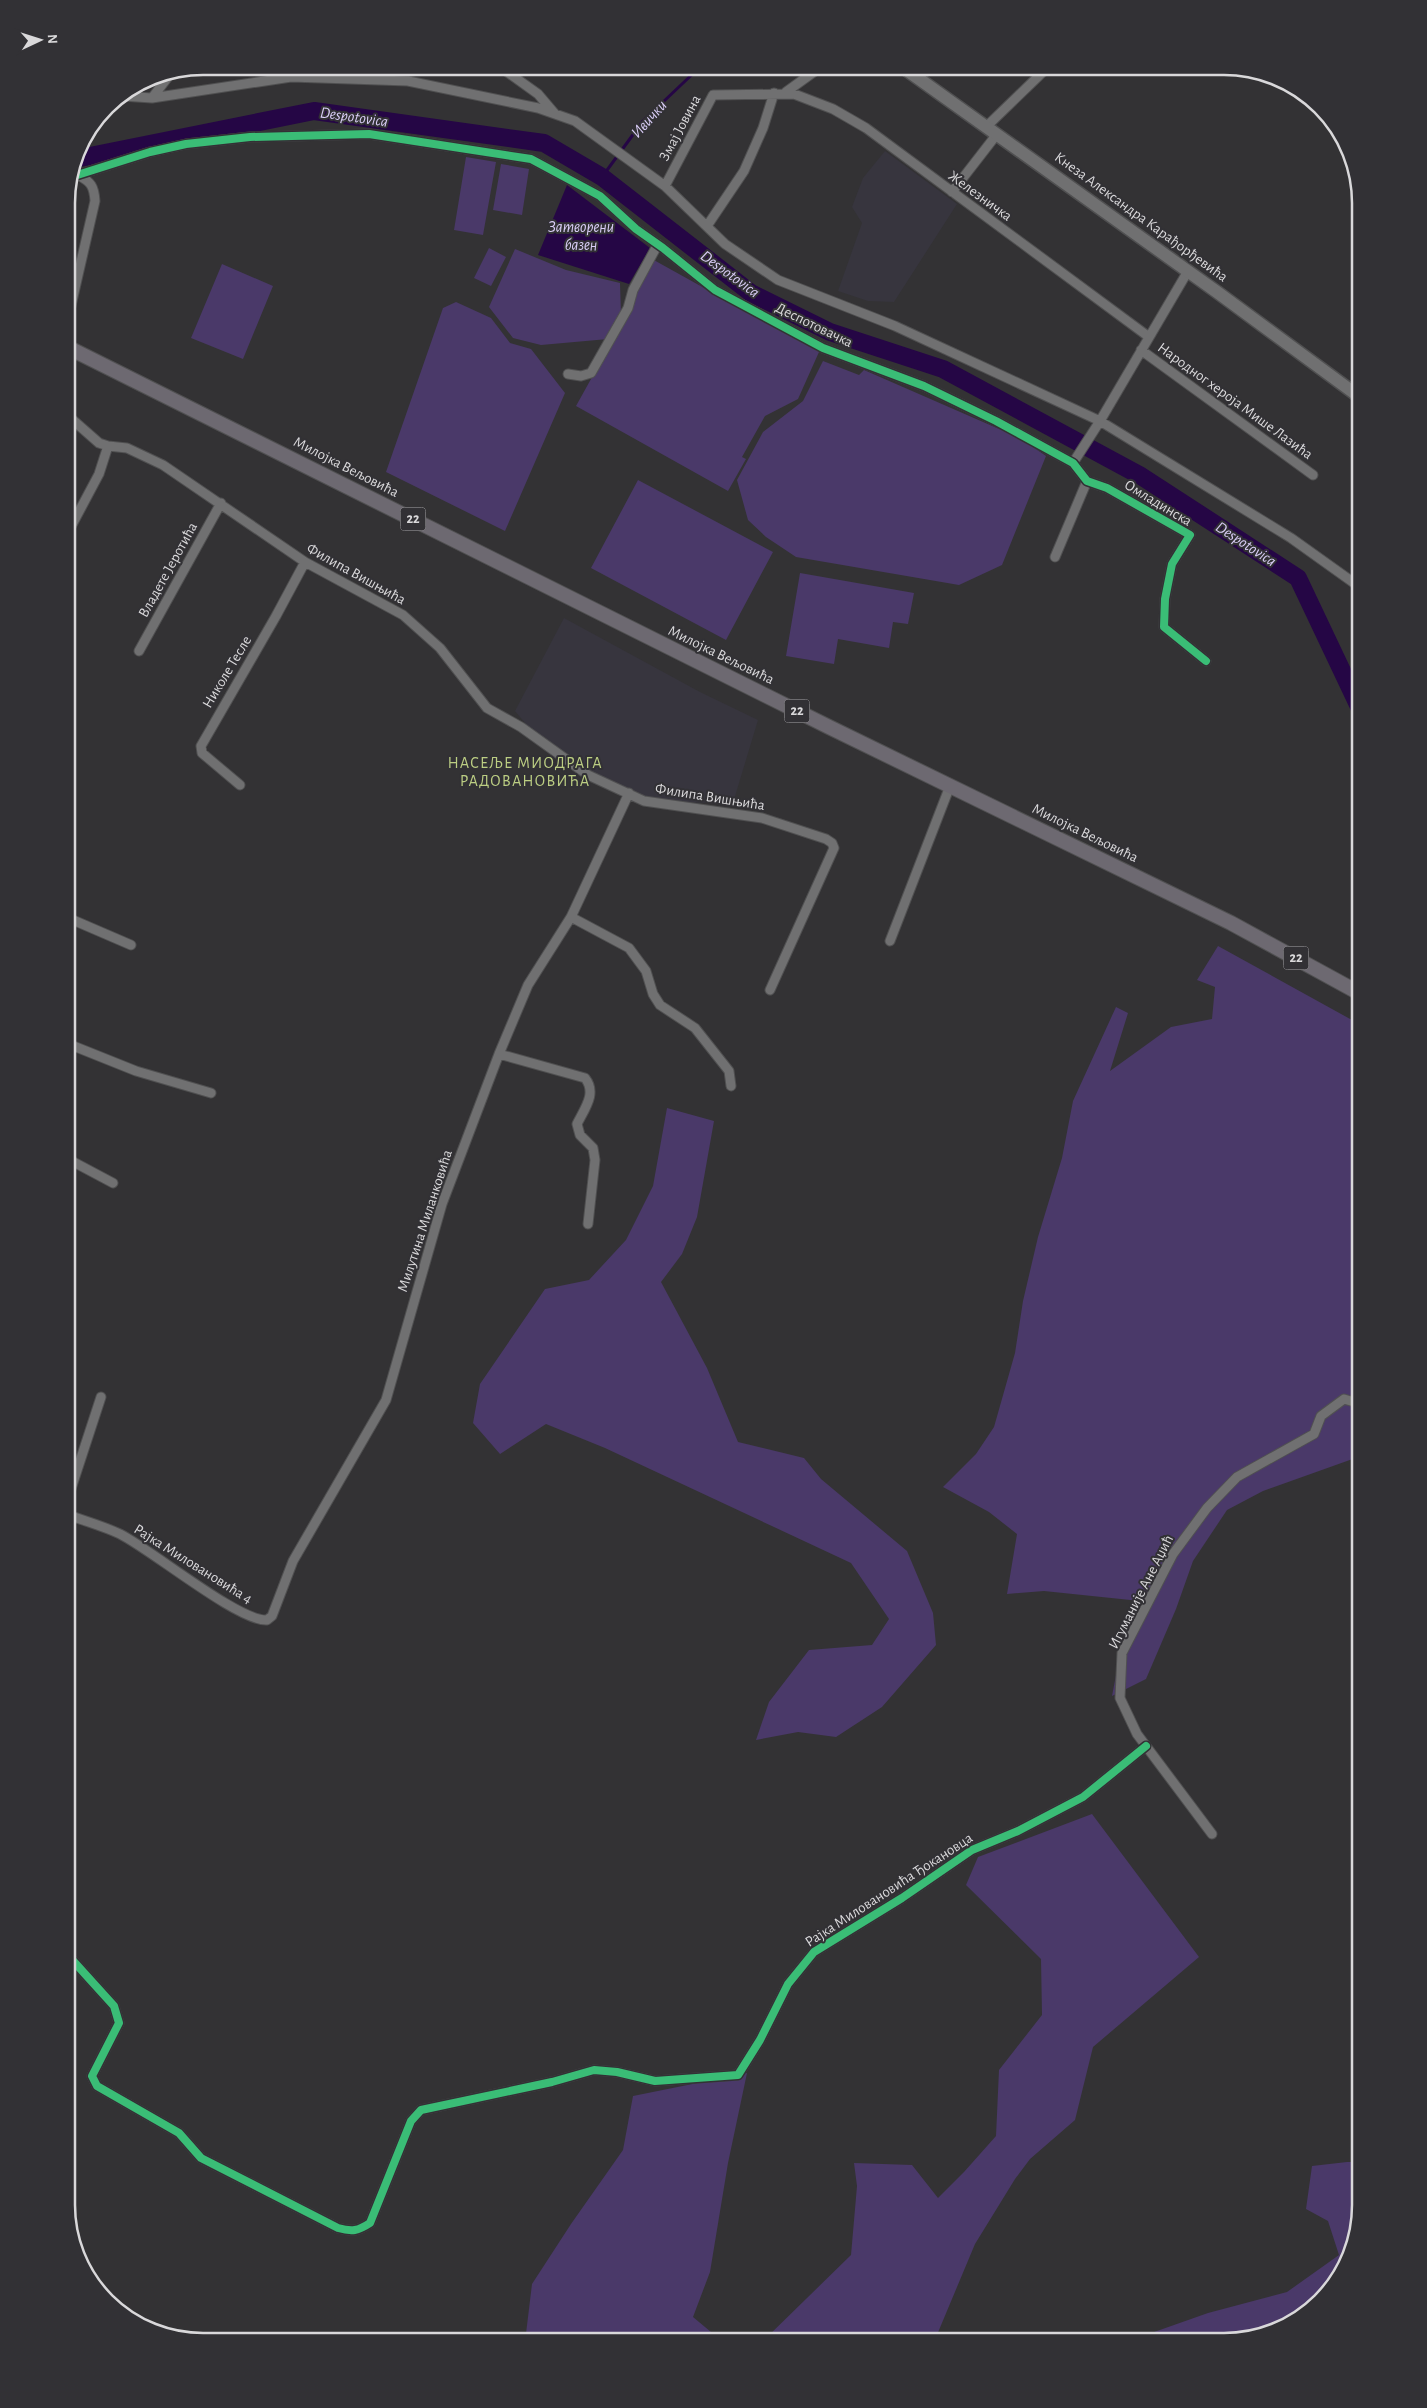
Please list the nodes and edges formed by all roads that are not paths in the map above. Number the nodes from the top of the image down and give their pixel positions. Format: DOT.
graph roads {
  1 [pos="512,75"];
  2 [pos="810,75"];
  3 [pos="914,75"];
  4 [pos="1040,75"];
  5 [pos="165,81"];
  6 [pos="786,92"];
  7 [pos="774,93"];
  8 [pos="132,97"];
  9 [pos="152,98"];
  10 [pos="556,114"];
  11 [pos="992,130"];
  12 [pos="78,175"];
  13 [pos="78,177"];
  14 [pos="665,186"];
  15 [pos="952,192"];
  16 [pos="707,226"];
  17 [pos="658,244"];
  18 [pos="1188,272"];
  19 [pos="75,285"];
  20 [pos="1150,337"];
  21 [pos="75,350"];
  22 [pos="1141,350"];
  23 [pos="568,374"];
  24 [pos="1352,391"];
  25 [pos="1100,421"];
  26 [pos="75,422"];
  27 [pos="108,446"];
  28 [pos="1075,460"];
  29 [pos="1313,475"];
  30 [pos="1086,481"];
  31 [pos="221,503"];
  32 [pos="75,519"];
  33 [pos="1055,557"];
  34 [pos="305,562"];
  35 [pos="1352,582"];
  36 [pos="139,651"];
  37 [pos="1206,661"];
  38 [pos="240,785"];
  39 [pos="950,786"];
  40 [pos="629,793"];
  41 [pos="571,917"];
  42 [pos="75,921"];
  43 [pos="890,941"];
  44 [pos="131,945"];
  45 [pos="1352,989"];
  46 [pos="770,990"];
  47 [pos="75,1047"];
  48 [pos="499,1054"];
  49 [pos="731,1086"];
  50 [pos="211,1093"];
  51 [pos="75,1163"];
  52 [pos="113,1183"];
  53 [pos="588,1224"];
  54 [pos="101,1397"];
  55 [pos="386,1400"];
  56 [pos="1352,1401"];
  57 [pos="75,1476"];
  58 [pos="75,1517"];
  59 [pos="1146,1746"];
  60 [pos="1212,1834"];
  61 [pos="75,1963"];
  1 -- 10 [label="street"];
  2 -- 6 [label="street"];
  3 -- 11 [label="street, Кнеза Александра Карађорђевића"];
  4 -- 11 [label="street"];
  5 -- 9 [label="street"];
  6 -- 7 [label="street, Змај Јовина"];
  6 -- 15 [label="street, Железничка"];
  7 -- 14 [label="street, Змај Јовина"];
  7 -- 16 [label="street"];
  8 -- 9 [label="street"];
  9 -- 10 [label="street"];
  10 -- 14 [label="street"];
  11 -- 15 [label="street"];
  11 -- 18 [label="street, Кнеза Александра Карађорђевића"];
  12 -- 17 [label="street, Деспотовачка"];
  13 -- 19 [label="street"];
  14 -- 16 [label="street"];
  15 -- 20 [label="street, Железничка"];
  16 -- 25 [label="street"];
  17 -- 23 [label="street"];
  17 -- 28 [label="street, Деспотовачка"];
  18 -- 20 [label="street"];
  18 -- 24 [label="street, Кнеза Александра Карађорђевића"];
  20 -- 22 [label="street"];
  21 -- 39 [label="main road, Милојка Вељовића / 22"];
  22 -- 25 [label="street"];
  22 -- 29 [label="street, Народног хероја Мише Лазића"];
  25 -- 28 [label="street"];
  25 -- 35 [label="street"];
  26 -- 27 [label="street, Филипа Вишњића"];
  27 -- 31 [label="street, Филипа Вишњића"];
  27 -- 32 [label="street"];
  28 -- 30 [label="street"];
  30 -- 33 [label="street"];
  30 -- 37 [label="street, Омладинска"];
  31 -- 34 [label="street, Филипа Вишњића"];
  31 -- 36 [label="street, Владете Јеротића"];
  34 -- 38 [label="street, Николе Тесле"];
  34 -- 40 [label="street, Филипа Вишњића"];
  39 -- 43 [label="street"];
  39 -- 45 [label="main road, Милојка Вељовића / 22"];
  40 -- 41 [label="street, Милутина Миланковића"];
  40 -- 46 [label="street, Филипа Вишњића"];
  41 -- 48 [label="street, Милутина Миланковића"];
  41 -- 49 [label="street"];
  42 -- 44 [label="street"];
  47 -- 50 [label="street"];
  48 -- 53 [label="street"];
  48 -- 55 [label="street, Милутина Миланковића"];
  51 -- 52 [label="street"];
  54 -- 57 [label="street"];
  55 -- 58 [label="street, Рајка Миловановића 4"];
  56 -- 59 [label="street, Игуманије Ане Аџић"];
  59 -- 60 [label="street, Игуманије Ане Аџић"];
  59 -- 61 [label="street, Рајка Миловановића Ђокановца"];
}
